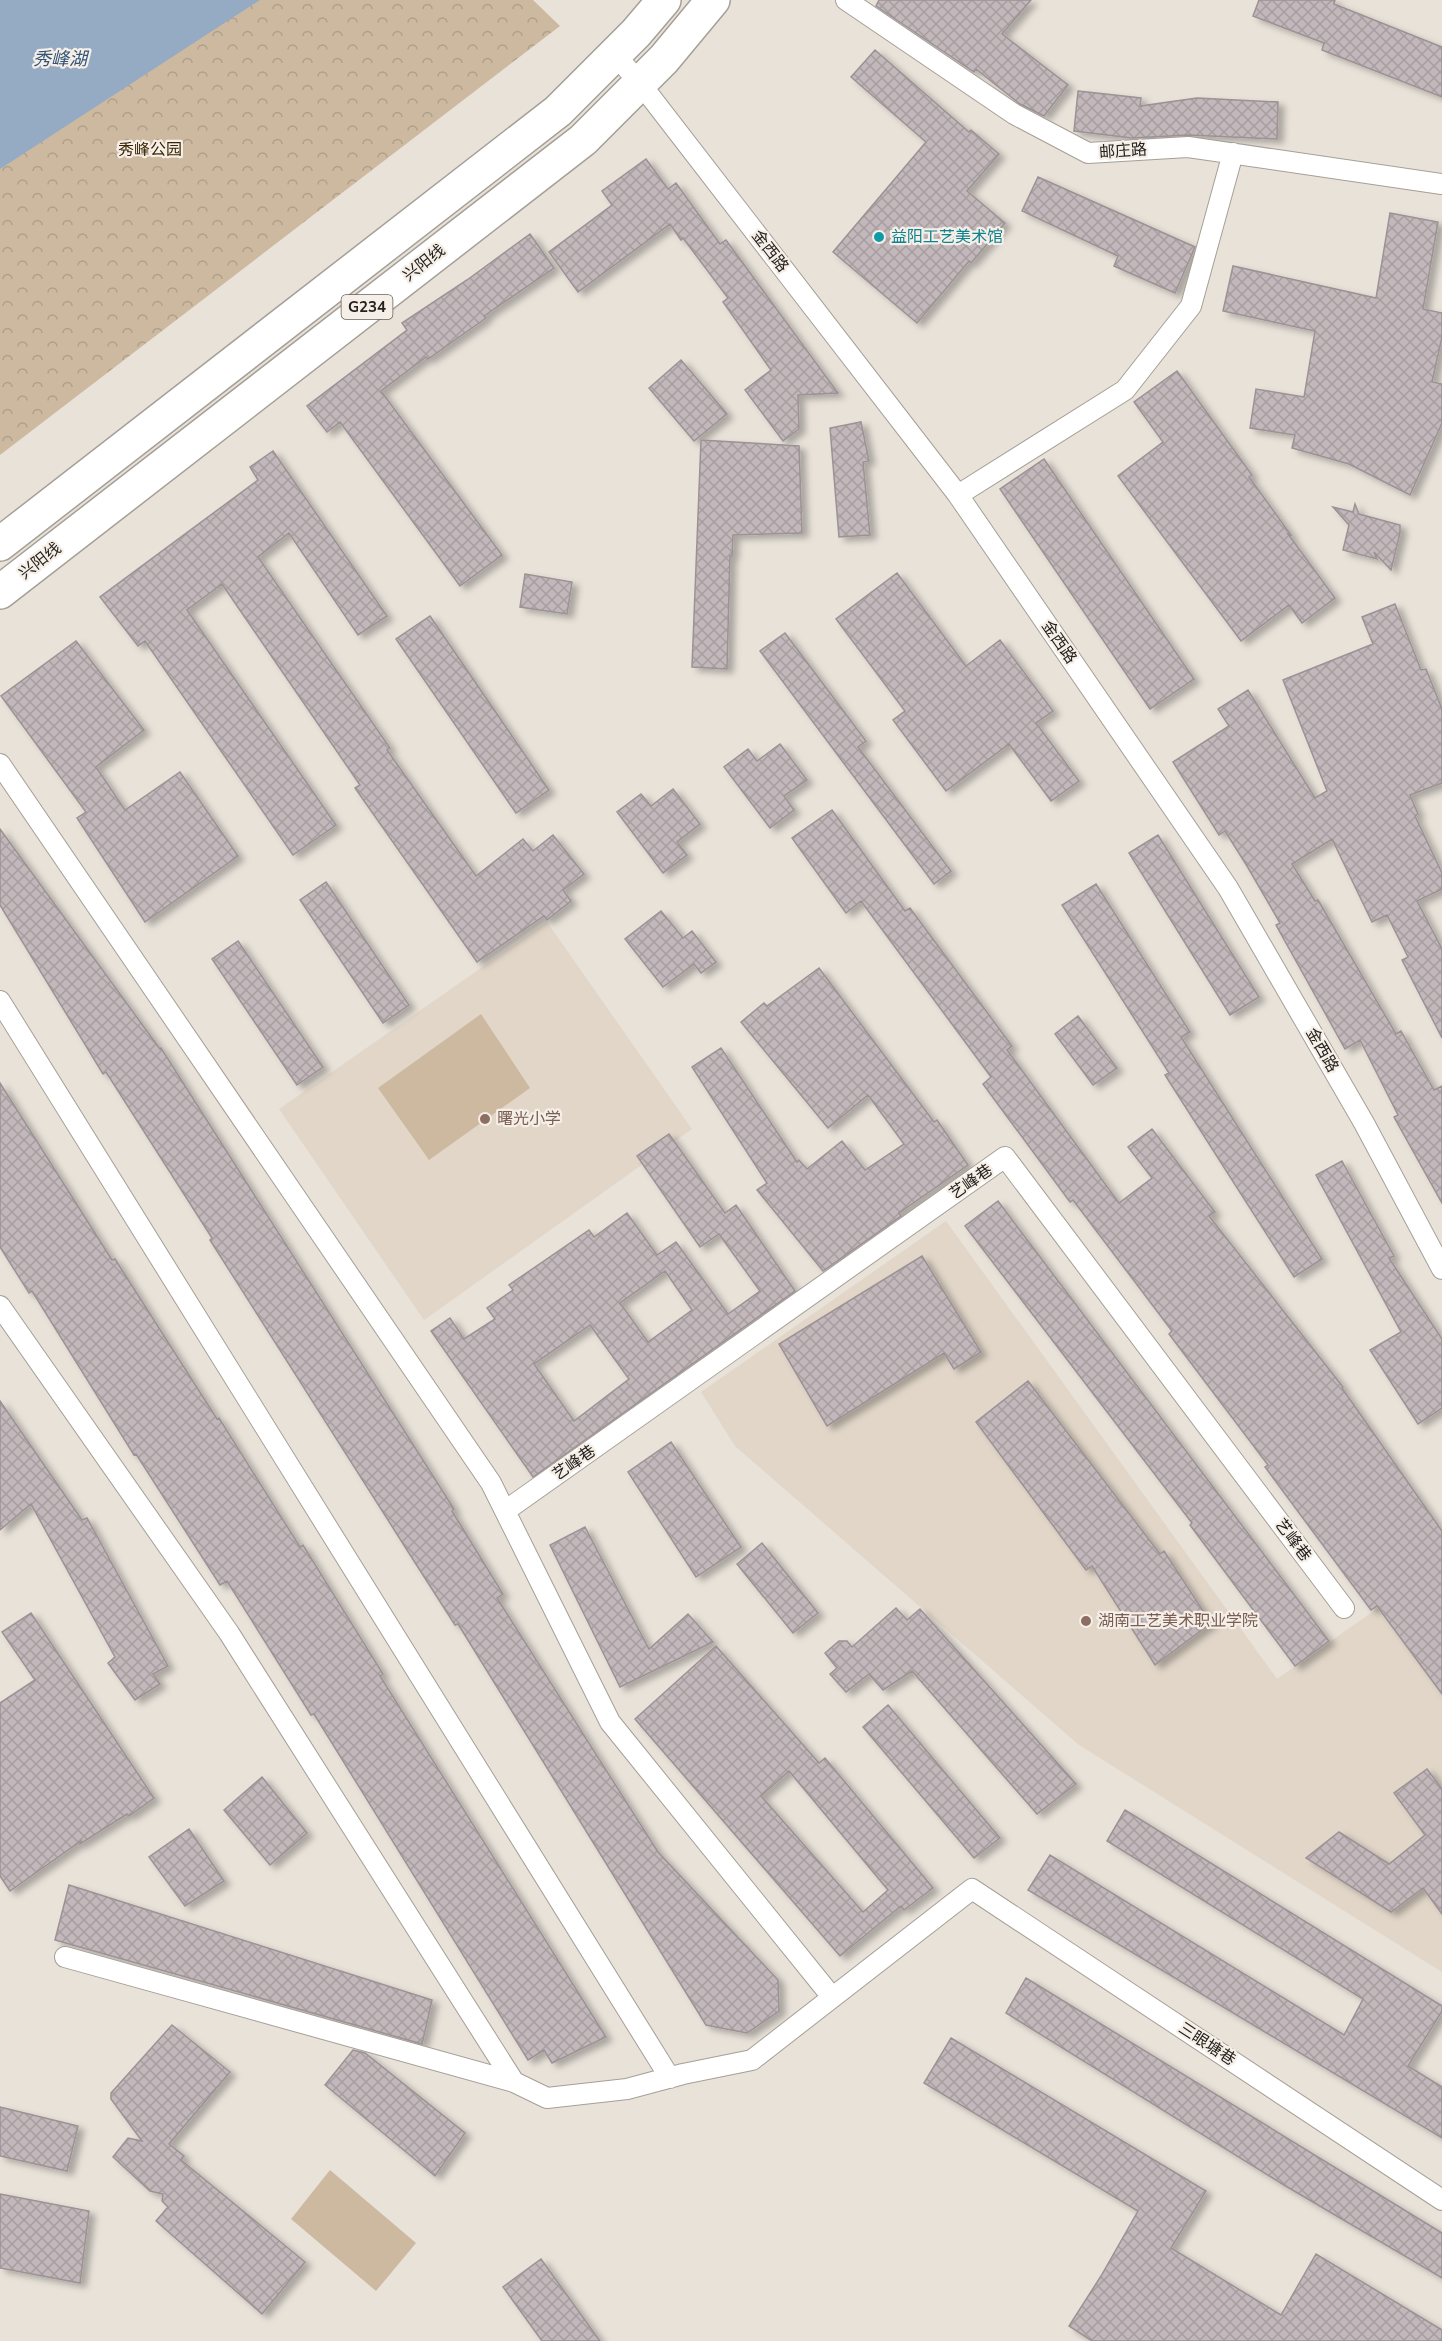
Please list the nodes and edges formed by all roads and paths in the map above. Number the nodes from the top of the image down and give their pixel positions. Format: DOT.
graph roads {
  1 [pos="664,0"];
  2 [pos="713,0"];
  3 [pos="846,0"];
  4 [pos="615,55"];
  5 [pos="640,84"];
  6 [pos="1233,153"];
  7 [pos="1442,184"];
  8 [pos="958,495"];
  9 [pos="0,544"];
  10 [pos="0,592"];
  11 [pos="0,764"];
  12 [pos="0,1001"];
  13 [pos="1442,1269"];
  14 [pos="0,1306"];
  15 [pos="505,1511"];
  16 [pos="1344,1608"];
  17 [pos="65,1957"];
  18 [pos="832,1997"];
  19 [pos="670,2078"];
  20 [pos="514,2082"];
  21 [pos="1442,2200"];
  1 -- 4 [label="highway, G234"];
  2 -- 5 [label="highway, 兴阳线 / G234"];
  3 -- 6 [label="street, 邮庄路"];
  4 -- 5 [label="street, 金西路"];
  4 -- 9 [label="highway, G234"];
  5 -- 8 [label="street, 金西路"];
  5 -- 10 [label="highway, 兴阳线 / G234"];
  6 -- 7 [label="street, 邮庄路"];
  6 -- 8 [label="street"];
  8 -- 13 [label="street, 金西路"];
  11 -- 15 [label="street"];
  12 -- 19 [label="street"];
  14 -- 20 [label="street"];
  15 -- 16 [label="street, 艺峰巷"];
  15 -- 18 [label="street"];
  17 -- 20 [label="street"];
  18 -- 19 [label="street"];
  18 -- 21 [label="street, 三眼塘巷"];
  19 -- 20 [label="street"];
}
